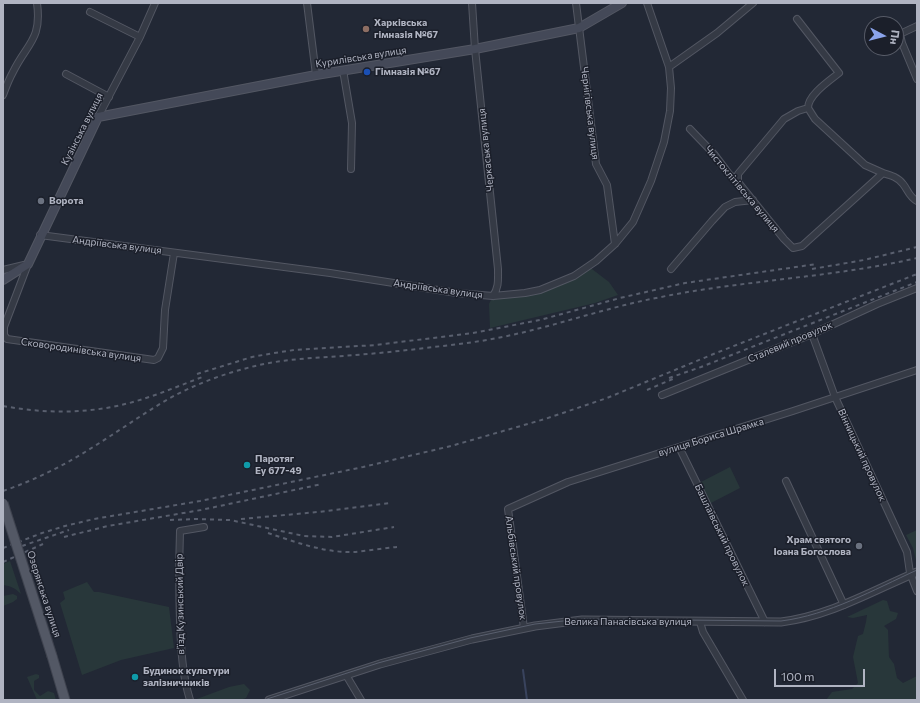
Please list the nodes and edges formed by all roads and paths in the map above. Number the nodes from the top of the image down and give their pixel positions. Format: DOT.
graph roads {
  1 [pos="37,3"];
  2 [pos="147,3"];
  3 [pos="307,3"];
  4 [pos="472,3"];
  5 [pos="576,3"];
  6 [pos="622,3"];
  7 [pos="647,3"];
  8 [pos="752,3"];
  9 [pos="154,4"];
  10 [pos="90,12"];
  11 [pos="798,19"];
  12 [pos="917,26"];
  13 [pos="579,28"];
  14 [pos="140,37"];
  15 [pos="475,49"];
  16 [pos="669,67"];
  17 [pos="343,70"];
  18 [pos="66,74"];
  19 [pos="316,75"];
  20 [pos="917,79"];
  21 [pos="3,95"];
  22 [pos="109,97"];
  23 [pos="808,108"];
  24 [pos="98,117"];
  25 [pos="690,129"];
  26 [pos="351,169"];
  27 [pos="883,173"];
  28 [pos="738,182"];
  29 [pos="752,200"];
  30 [pos="917,201"];
  31 [pos="40,235"];
  32 [pos="615,244"];
  33 [pos="174,253"];
  34 [pos="28,264"];
  35 [pos="671,269"];
  36 [pos="3,270"];
  37 [pos="3,280"];
  38 [pos="917,288"];
  39 [pos="493,296"];
  40 [pos="812,334"];
  41 [pos="7,339"];
  42 [pos="917,370"];
  43 [pos="662,395"];
  44 [pos="835,397"];
  45 [pos="679,447"];
  46 [pos="786,481"];
  47 [pos="3,503"];
  48 [pos="508,509"];
  49 [pos="204,527"];
  50 [pos="914,573"];
  51 [pos="917,591"];
  52 [pos="844,605"];
  53 [pos="700,622"];
  54 [pos="765,622"];
  55 [pos="524,628"];
  56 [pos="346,675"];
  57 [pos="65,698"];
  58 [pos="190,700"];
  59 [pos="269,700"];
  60 [pos="361,700"];
  61 [pos="743,700"];
  1 -- 21 [label="street"];
  2 -- 9 [label="street"];
  3 -- 19 [label="street"];
  4 -- 15 [label="street, Черкаська вулиця"];
  5 -- 13 [label="street, Чернігівська вулиця"];
  6 -- 13 [label="main road, Курилівська вулиця"];
  7 -- 16 [label="street, Андріївська вулиця"];
  8 -- 16 [label="street"];
  9 -- 14 [label="street, Кузінська вулиця"];
  10 -- 14 [label="street"];
  11 -- 23 [label="street"];
  12 -- 20 [label="street"];
  13 -- 15 [label="main road, Курилівська вулиця"];
  13 -- 32 [label="street, Чернігівська вулиця"];
  14 -- 22 [label="street, Кузінська вулиця"];
  15 -- 17 [label="main road, Курилівська вулиця"];
  15 -- 39 [label="street, Черкаська вулиця"];
  16 -- 32 [label="street, Андріївська вулиця"];
  17 -- 19 [label="main road, Курилівська вулиця"];
  17 -- 26 [label="street"];
  18 -- 22 [label="street"];
  19 -- 24 [label="main road, Курилівська вулиця"];
  22 -- 24 [label="street, Кузінська вулиця"];
  23 -- 27 [label="street"];
  23 -- 28 [label="street"];
  24 -- 31 [label="main road, Кузінська вулиця"];
  25 -- 28 [label="street, Чистоклітівська вулиця"];
  27 -- 29 [label="street, Чистоклітівська вулиця"];
  27 -- 30 [label="street"];
  28 -- 29 [label="street, Чистоклітівська вулиця"];
  29 -- 35 [label="street"];
  31 -- 33 [label="street, Андріївська вулиця"];
  31 -- 34 [label="main road, Кузінська вулиця"];
  32 -- 39 [label="street, Андріївська вулиця"];
  33 -- 39 [label="street, Андріївська вулиця"];
  33 -- 41 [label="street, Сковородинівська вулиця"];
  34 -- 36 [label="street"];
  34 -- 37 [label="main road"];
  34 -- 41 [label="street, Кузінська вулиця"];
  38 -- 40 [label="street, Сталевий провулок"];
  40 -- 43 [label="street, Сталевий провулок"];
  40 -- 44 [label="street, Вінницький провулок"];
  42 -- 44 [label="street, вулиця Бориса Шрамка"];
  44 -- 45 [label="street, вулиця Бориса Шрамка"];
  44 -- 50 [label="street, Вінницький провулок"];
  45 -- 48 [label="street, вулиця Бориса Шрамка"];
  45 -- 54 [label="street, Башлаївський провулок"];
  46 -- 52 [label="street"];
  47 -- 57 [label="main road, Озерянська вулиця, bridge"];
  48 -- 55 [label="street, Альбівський провулок"];
  49 -- 58 [label="street, в’їзд Кузинський Двір"];
  50 -- 51 [label="street, Вінницький провулок"];
  50 -- 52 [label="street, Велика Панасівська вулиця"];
  52 -- 54 [label="street, Велика Панасівська вулиця"];
  53 -- 54 [label="street, Велика Панасівська вулиця"];
  53 -- 55 [label="street, Велика Панасівська вулиця"];
  53 -- 61 [label="street"];
  55 -- 56 [label="street, Велика Панасівська вулиця"];
  56 -- 59 [label="street, Велика Панасівська вулиця"];
  56 -- 60 [label="street"];
}
